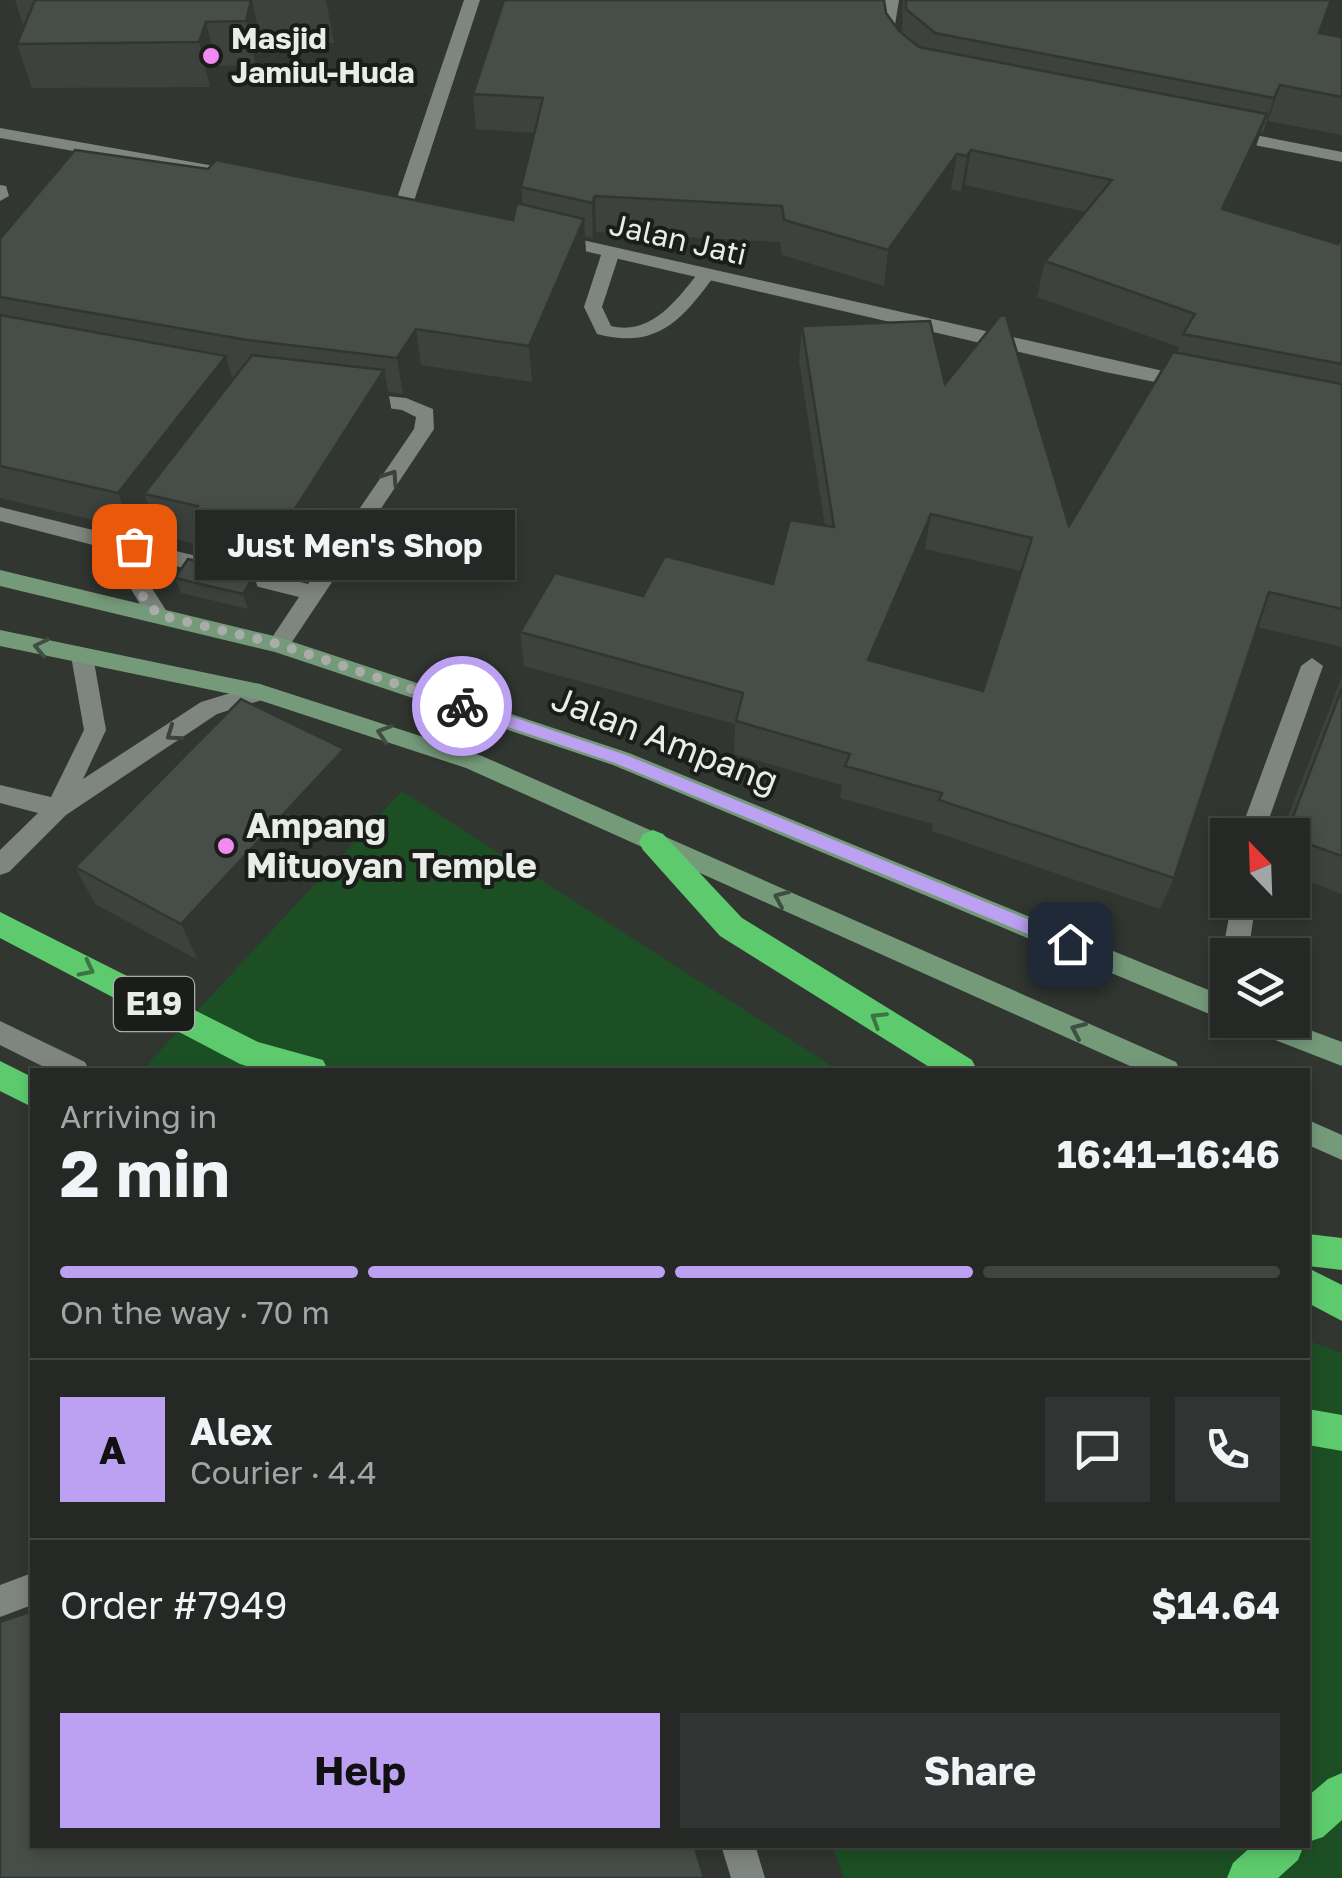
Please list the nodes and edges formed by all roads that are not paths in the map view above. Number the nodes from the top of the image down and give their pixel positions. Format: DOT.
graph roads {
  1 [pos="472,0"];
  2 [pos="891,0"];
  3 [pos="909,66"];
  4 [pos="1212,132"];
  5 [pos="0,133"];
  6 [pos="1342,157"];
  7 [pos="250,177"];
  8 [pos="404,204"];
  9 [pos="536,234"];
  10 [pos="610,252"];
  11 [pos="706,274"];
  12 [pos="1214,387"];
  13 [pos="331,395"];
  14 [pos="190,474"];
  15 [pos="0,514"];
  16 [pos="134,546"];
  17 [pos="0,578"];
  18 [pos="313,593"];
  19 [pos="158,615"];
  20 [pos="0,638"];
  21 [pos="278,644"];
  22 [pos="82,656"];
  23 [pos="1312,666"];
  24 [pos="260,692"];
  25 [pos="0,794"];
  26 [pos="58,808"];
  27 [pos="1258,818"];
  28 [pos="653,842"];
  29 [pos="0,865"];
  30 [pos="0,924"];
  31 [pos="1210,1001"];
  32 [pos="0,1032"];
  33 [pos="1300,1038"];
  34 [pos="1342,1054"];
  35 [pos="72,1068"];
  36 [pos="304,1068"];
  37 [pos="958,1068"];
  38 [pos="1162,1068"];
  39 [pos="0,1074"];
  40 [pos="30,1091"];
  41 [pos="1310,1133"];
  42 [pos="1342,1148"];
  43 [pos="1310,1250"];
  44 [pos="1342,1254"];
  45 [pos="1310,1285"];
  46 [pos="1342,1304"];
  47 [pos="1310,1427"];
  48 [pos="1342,1432"];
  49 [pos="30,1589"];
  50 [pos="0,1602"];
  51 [pos="1342,1793"];
  52 [pos="1310,1820"];
  53 [pos="739,1848"];
  54 [pos="1280,1848"];
  55 [pos="748,1878"];
  56 [pos="1248,1878"];
  1 -- 8 [label="street"];
  2 -- 3 [label="street"];
  4 -- 6 [label="street"];
  5 -- 7 [label="street"];
  9 -- 10 [label="street, Jalan Jati"];
  10 -- 11 [label="street, Jalan Jati"];
  10 -- 11 [label="street"];
  11 -- 12 [label="street, Jalan Jati"];
  18 -- 13 [label="street, one-way"];
  14 -- 16 [label="street"];
  15 -- 16 [label="street"];
  16 -- 18 [label="street"];
  16 -- 19 [label="street"];
  17 -- 19 [label="main road, Jalan Ampang"];
  18 -- 21 [label="street"];
  19 -- 21 [label="main road, Jalan Ampang"];
  22 -- 20 [label="main road, one-way"];
  21 -- 31 [label="main road, Jalan Ampang"];
  22 -- 24 [label="main road"];
  22 -- 26 [label="street"];
  23 -- 27 [label="street"];
  24 -- 26 [label="street, one-way"];
  28 -- 24 [label="main road, one-way"];
  25 -- 26 [label="street"];
  26 -- 29 [label="street"];
  37 -- 28 [label="highway, one-way"];
  38 -- 28 [label="main road, one-way"];
  30 -- 36 [label="highway, E19, one-way"];
  32 -- 35 [label="street"];
  33 -- 34 [label="main road"];
  39 -- 40 [label="highway"];
  41 -- 42 [label="main road"];
  43 -- 44 [label="highway"];
  45 -- 46 [label="highway"];
  47 -- 48 [label="highway"];
  49 -- 50 [label="street"];
  51 -- 52 [label="highway"];
  53 -- 55 [label="street"];
  54 -- 56 [label="highway"];
}
